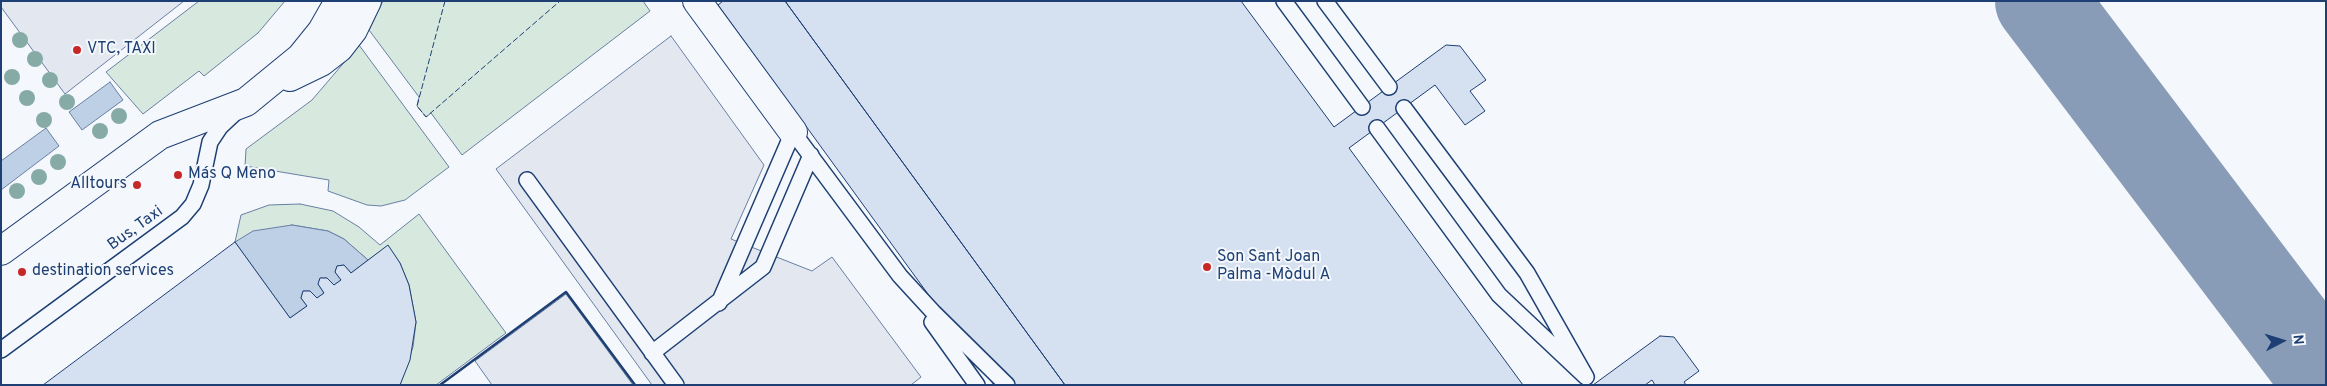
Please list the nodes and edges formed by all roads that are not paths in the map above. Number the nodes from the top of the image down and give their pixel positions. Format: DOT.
graph roads {
  1 [pos="324,1"];
  2 [pos="339,1"];
  3 [pos="367,1"];
  4 [pos="697,1"];
  5 [pos="1284,1"];
  6 [pos="1326,1"];
  7 [pos="301,57"];
  8 [pos="1389,87"];
  9 [pos="253,96"];
  10 [pos="1362,107"];
  11 [pos="1404,108"];
  12 [pos="1377,128"];
  13 [pos="793,132"];
  14 [pos="811,155"];
  15 [pos="527,180"];
  16 [pos="1,251"];
  17 [pos="900,276"];
  18 [pos="719,303"];
  19 [pos="1,350"];
  20 [pos="652,353"];
  21 [pos="1589,381"];
  22 [pos="676,385"];
  23 [pos="977,385"];
  24 [pos="1007,385"];
  1 -- 7 [label="street"];
  2 -- 7 [label="street"];
  3 -- 9 [label="street"];
  4 -- 13 [label="street"];
  5 -- 10 [label="lane"];
  6 -- 8 [label="lane"];
  7 -- 9 [label="street"];
  9 -- 16 [label="street"];
  9 -- 19 [label="lane, Bus, Taxi"];
  11 -- 21 [label="lane"];
  12 -- 21 [label="lane"];
  13 -- 14 [label="lane"];
  13 -- 18 [label="lane"];
  14 -- 17 [label="lane"];
  14 -- 18 [label="lane"];
  15 -- 20 [label="lane"];
  17 -- 23 [label="lane"];
  17 -- 24 [label="lane"];
  18 -- 20 [label="lane"];
  20 -- 22 [label="lane"];
}
